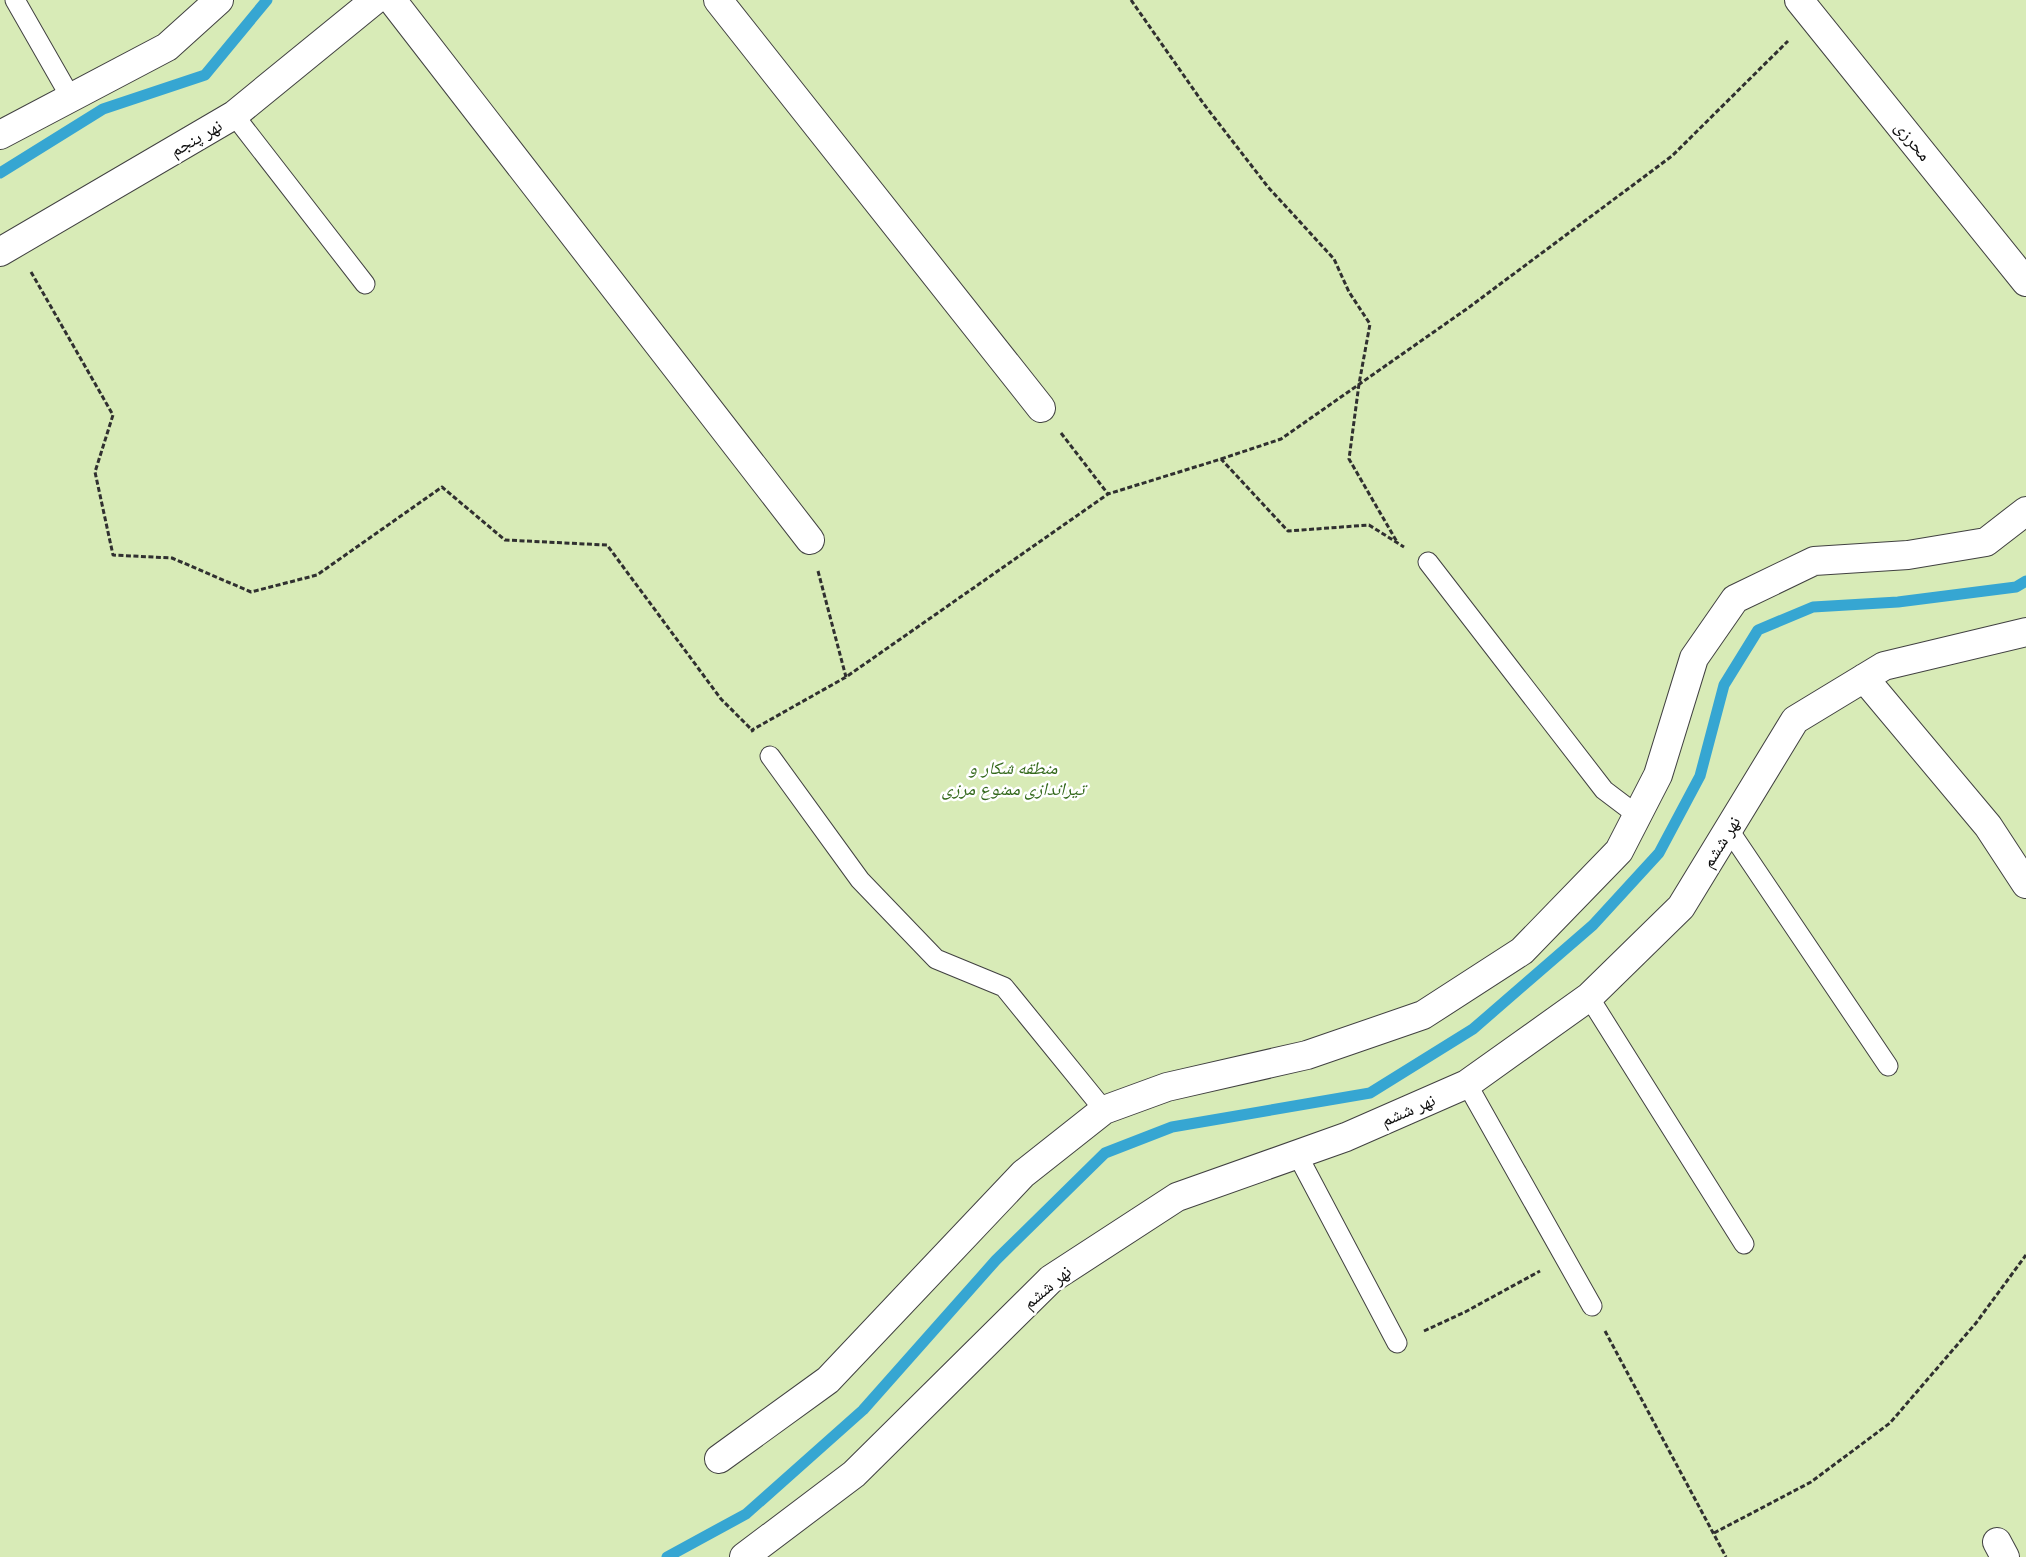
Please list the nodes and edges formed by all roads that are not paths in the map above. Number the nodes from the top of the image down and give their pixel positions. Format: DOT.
graph roads {
  1 [pos="15,0"];
  2 [pos="219,0"];
  3 [pos="375,0"];
  4 [pos="392,0"];
  5 [pos="718,0"];
  6 [pos="1806,9"];
  7 [pos="72,98"];
  8 [pos="234,115"];
  9 [pos="0,135"];
  10 [pos="7,248"];
  11 [pos="2026,282"];
  12 [pos="365,284"];
  13 [pos="1041,408"];
  14 [pos="2026,511"];
  15 [pos="810,540"];
  16 [pos="1428,562"];
  17 [pos="2026,632"];
  18 [pos="1864,678"];
  19 [pos="770,756"];
  20 [pos="1637,815"];
  21 [pos="1729,830"];
  22 [pos="2026,884"];
  23 [pos="1589,997"];
  24 [pos="1888,1066"];
  25 [pos="1467,1084"];
  26 [pos="1104,1110"];
  27 [pos="1297,1154"];
  28 [pos="1744,1244"];
  29 [pos="1592,1306"];
  30 [pos="1397,1344"];
  31 [pos="719,1459"];
  32 [pos="744,1557"];
  1 -- 7 [label="lane"];
  2 -- 7 [label="street"];
  3 -- 8 [label="street, نهر پنجم"];
  4 -- 15 [label="street"];
  5 -- 13 [label="street"];
  6 -- 11 [label="street, محرزی"];
  7 -- 9 [label="street"];
  8 -- 10 [label="street, نهر پنجم"];
  8 -- 12 [label="lane"];
  14 -- 20 [label="street"];
  16 -- 20 [label="lane"];
  17 -- 18 [label="street, نهر ششم"];
  18 -- 21 [label="street, نهر ششم"];
  18 -- 22 [label="street"];
  19 -- 26 [label="lane"];
  20 -- 26 [label="street"];
  21 -- 23 [label="street, نهر ششم"];
  21 -- 24 [label="lane"];
  23 -- 25 [label="street, نهر ششم"];
  23 -- 28 [label="lane"];
  25 -- 27 [label="street, نهر ششم"];
  25 -- 29 [label="lane"];
  26 -- 31 [label="street"];
  27 -- 30 [label="lane"];
  27 -- 32 [label="street, نهر ششم"];
}
